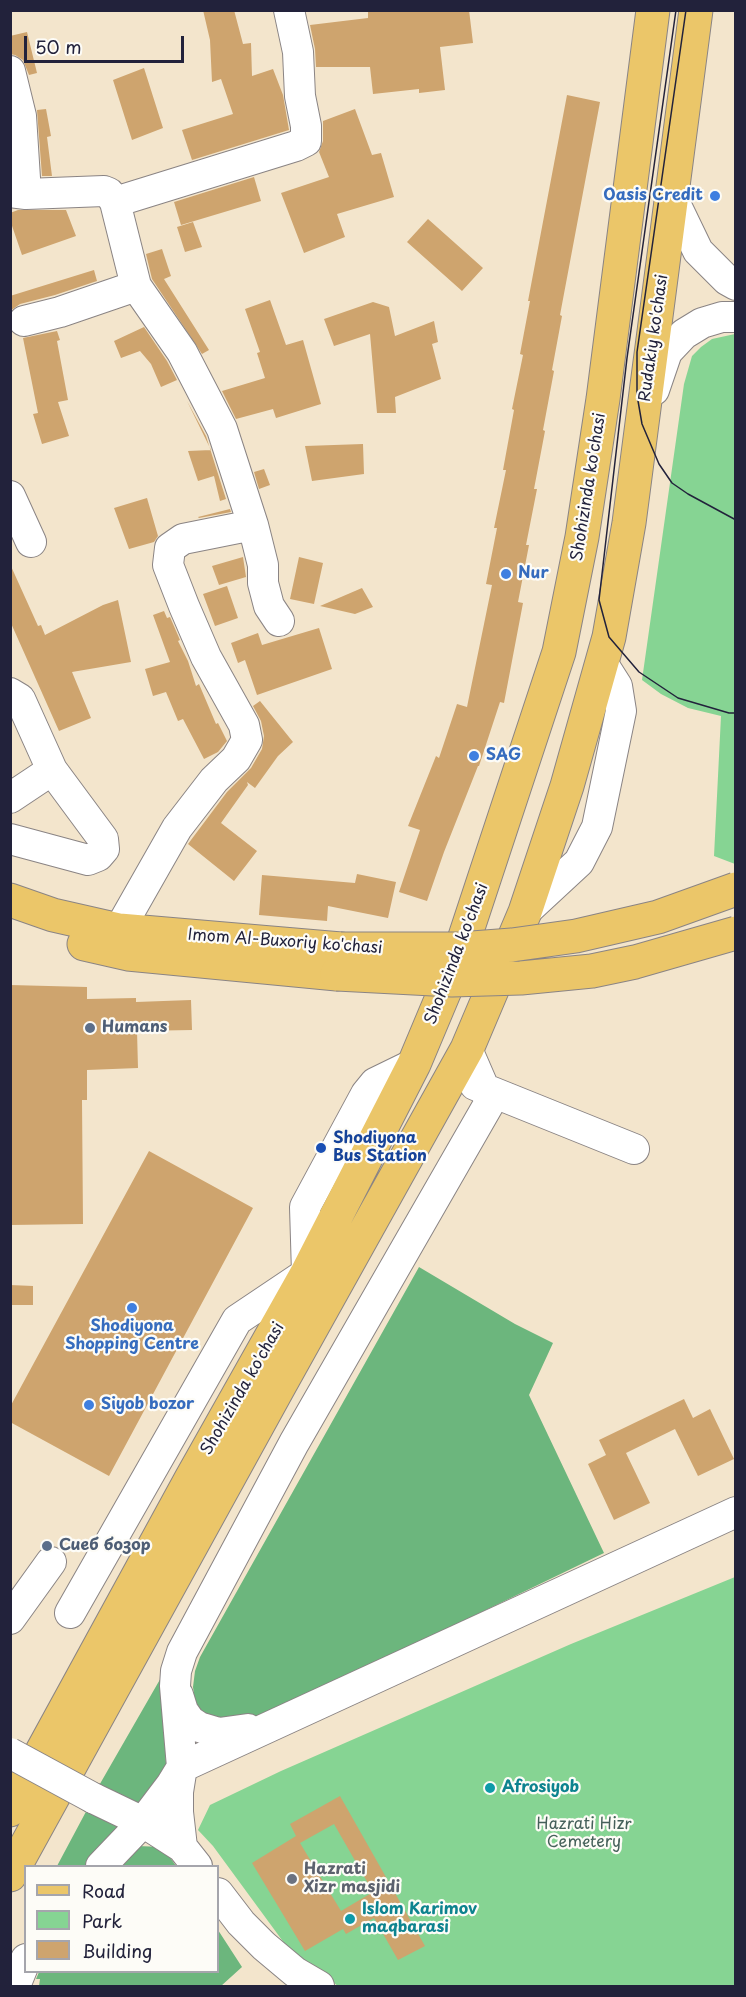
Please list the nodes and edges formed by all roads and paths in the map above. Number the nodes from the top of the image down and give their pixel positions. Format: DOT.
graph roads {
  1 [pos="289,10"];
  2 [pos="653,10"];
  3 [pos="696,10"];
  4 [pos="10,71"];
  5 [pos="18,193"];
  6 [pos="672,197"];
  7 [pos="115,202"];
  8 [pos="735,285"];
  9 [pos="136,286"];
  10 [pos="735,316"];
  11 [pos="24,321"];
  12 [pos="642,424"];
  13 [pos="10,496"];
  14 [pos="253,525"];
  15 [pos="31,542"];
  16 [pos="279,621"];
  17 [pos="560,652"];
  18 [pos="603,664"];
  19 [pos="10,693"];
  20 [pos="52,770"];
  21 [pos="12,793"];
  22 [pos="10,839"];
  23 [pos="735,889"];
  24 [pos="10,900"];
  25 [pos="10,923"];
  26 [pos="119,930"];
  27 [pos="735,933"];
  28 [pos="197,948"];
  29 [pos="339,962"];
  30 [pos="460,1062"];
  31 [pos="484,1090"];
  32 [pos="634,1149"];
  33 [pos="308,1273"];
  34 [pos="735,1512"];
  35 [pos="51,1562"];
  36 [pos="70,1613"];
  37 [pos="10,1619"];
  38 [pos="175,1686"];
  39 [pos="275,1724"];
  40 [pos="10,1753"];
  41 [pos="182,1767"];
  42 [pos="10,1810"];
  43 [pos="143,1822"];
  44 [pos="189,1857"];
  45 [pos="102,1865"];
  46 [pos="10,1875"];
  47 [pos="219,1894"];
  48 [pos="24,1964"];
  49 [pos="15,1986"];
  50 [pos="319,1986"];
  1 -- 7 [label="street"];
  2 -- 17 [label="main road, Shohizinda ko'chasi"];
  3 -- 6 [label="main road, Rudakiy ko'chasi"];
  4 -- 5 [label="street"];
  5 -- 7 [label="street"];
  6 -- 8 [label="street"];
  6 -- 12 [label="main road, Rudakiy ko'chasi"];
  7 -- 9 [label="street"];
  9 -- 11 [label="street"];
  9 -- 14 [label="street"];
  10 -- 12 [label="street"];
  12 -- 18 [label="main road, Rudakiy ko'chasi"];
  13 -- 15 [label="street"];
  14 -- 16 [label="street"];
  14 -- 26 [label="street"];
  17 -- 18 [label="main road"];
  17 -- 33 [label="main road, Shohizinda ko'chasi"];
  18 -- 30 [label="main road, Shohizinda ko'chasi"];
  19 -- 20 [label="street"];
  20 -- 21 [label="street"];
  20 -- 22 [label="street"];
  23 -- 29 [label="main road, Imom Al-Buxoriy ko'chasi, bridge"];
  24 -- 26 [label="main road, Imom Al-Buxoriy ko'chasi"];
  25 -- 28 [label="main road, Imom Al-Buxoriy ko'chasi"];
  26 -- 28 [label="main road, Imom Al-Buxoriy ko'chasi"];
  27 -- 29 [label="main road, Imom Al-Buxoriy ko'chasi, bridge"];
  28 -- 29 [label="main road, Imom Al-Buxoriy ko'chasi"];
  30 -- 31 [label="street"];
  30 -- 46 [label="main road, Shohizinda ko'chasi"];
  31 -- 32 [label="street"];
  31 -- 38 [label="street"];
  33 -- 36 [label="street"];
  33 -- 42 [label="main road, Shohizinda ko'chasi"];
  34 -- 39 [label="street"];
  35 -- 37 [label="street"];
  38 -- 39 [label="street"];
  38 -- 41 [label="street"];
  39 -- 41 [label="street"];
  40 -- 43 [label="street, bridge"];
  41 -- 43 [label="street"];
  41 -- 44 [label="street"];
  43 -- 44 [label="street"];
  43 -- 45 [label="street"];
  47 -- 50 [label="street"];
  48 -- 49 [label="street"];
}
